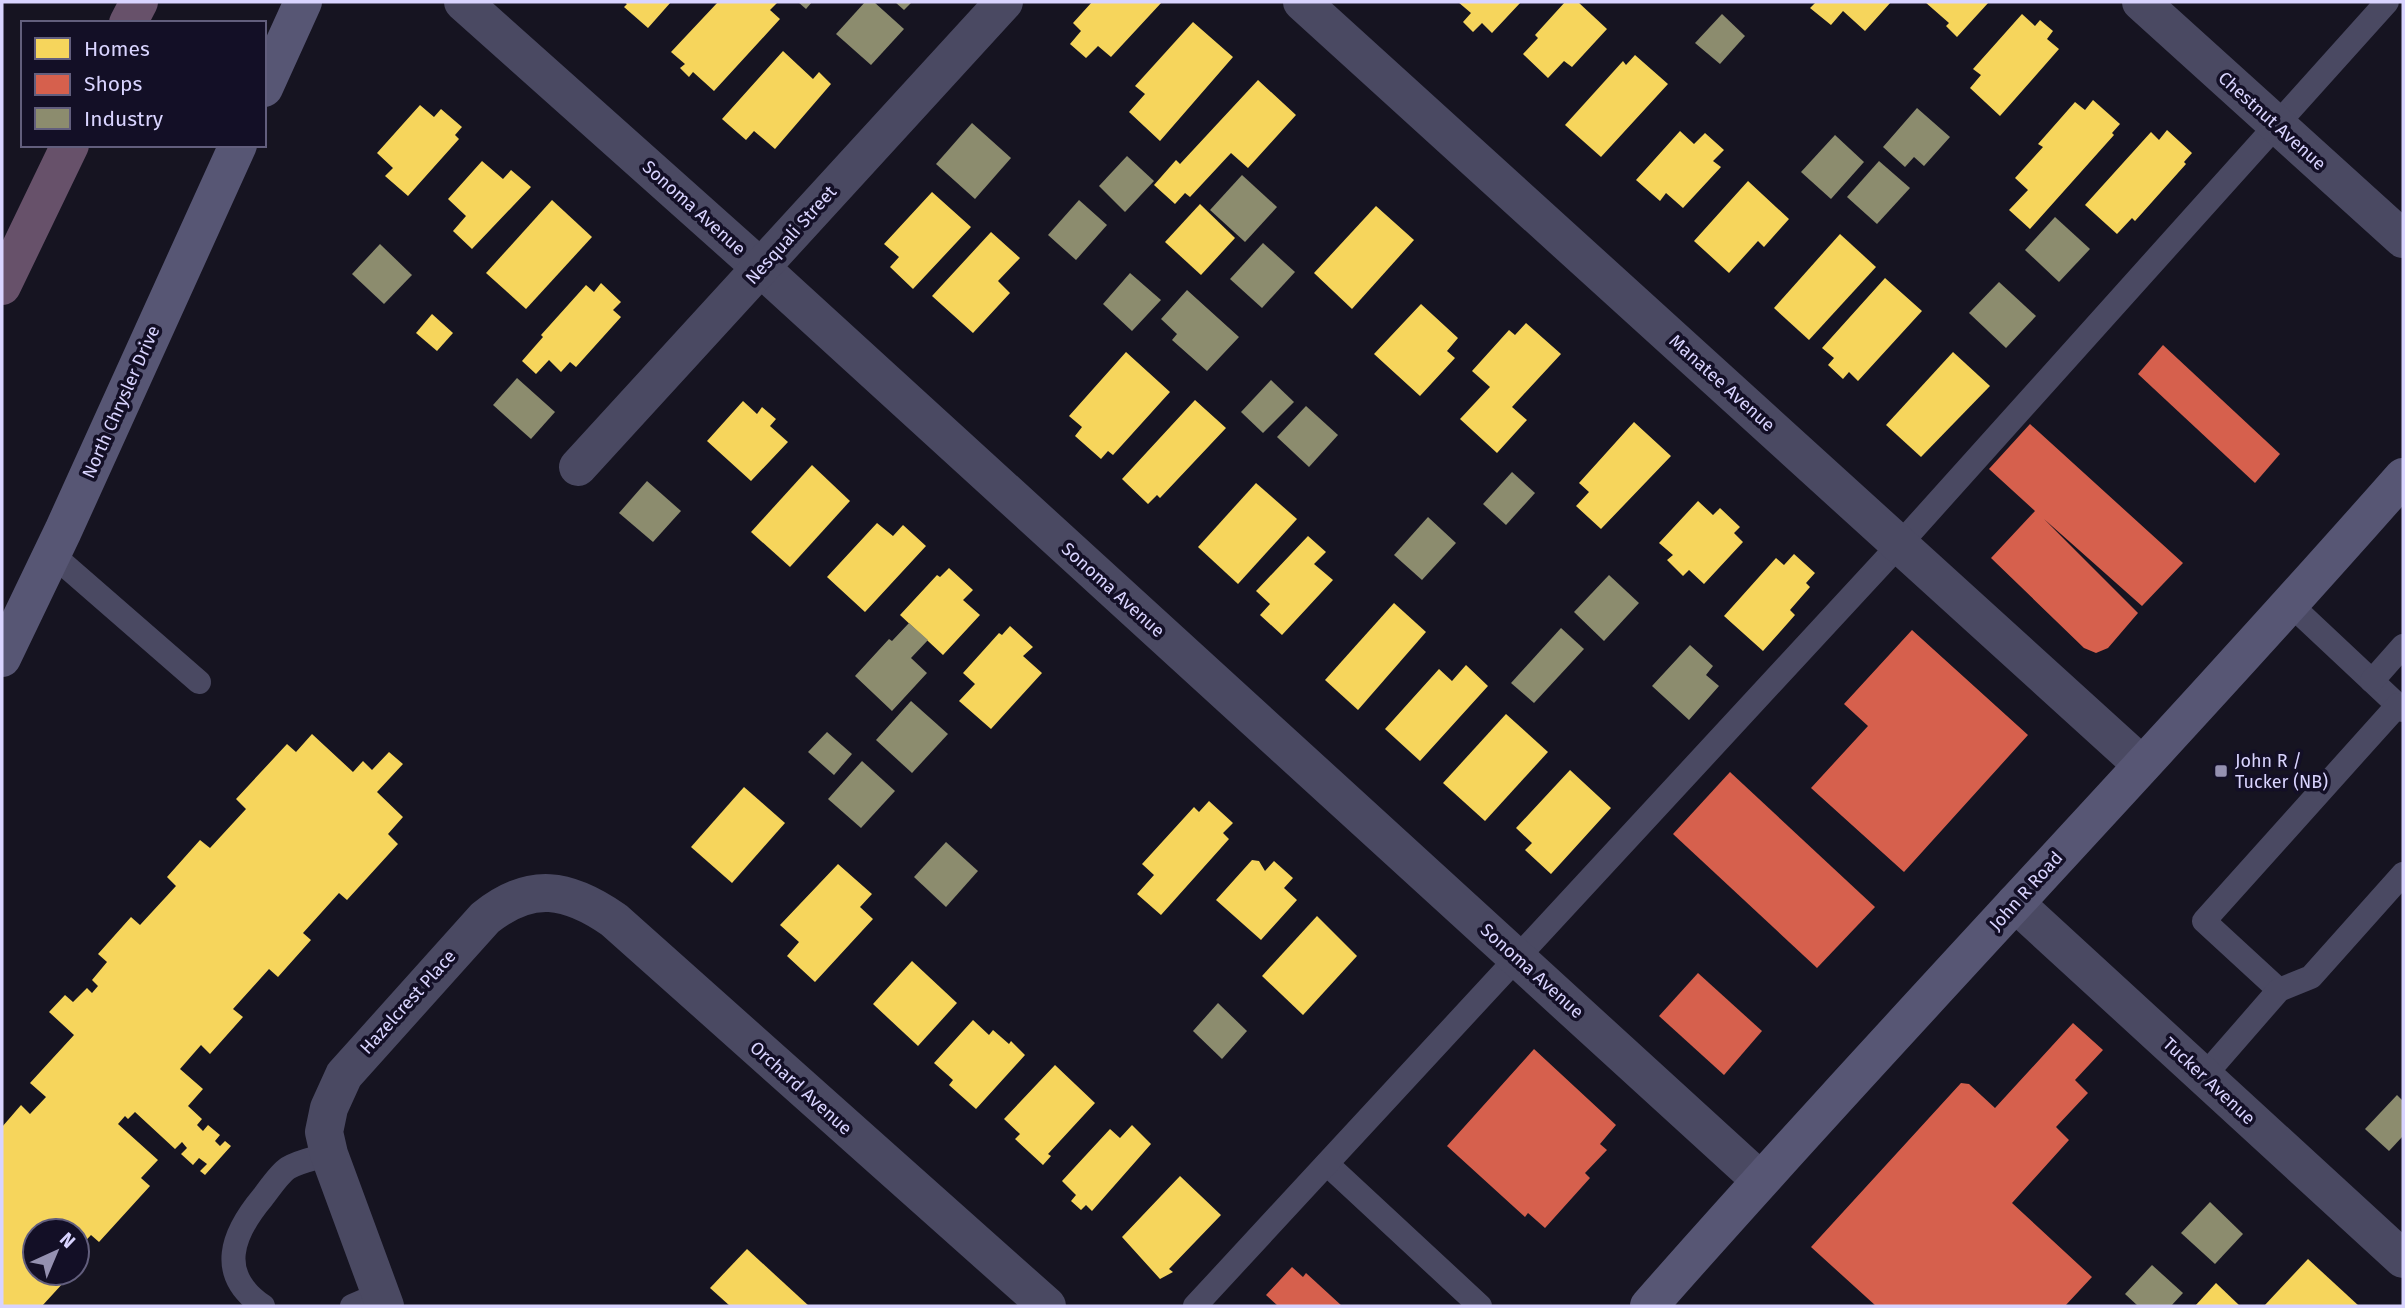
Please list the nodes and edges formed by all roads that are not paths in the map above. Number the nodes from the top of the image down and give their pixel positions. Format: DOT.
graph roads {
  1 [pos="139,2"];
  2 [pos="303,2"];
  3 [pos="463,2"];
  4 [pos="1004,2"];
  5 [pos="1302,2"];
  6 [pos="2141,2"];
  7 [pos="2387,2"];
  8 [pos="129,21"];
  9 [pos="266,84"];
  10 [pos="2276,124"];
  11 [pos="69,147"];
  12 [pos="237,147"];
  13 [pos="2403,239"];
  14 [pos="761,268"];
  15 [pos="2,286"];
  16 [pos="578,467"];
  17 [pos="2403,477"];
  18 [pos="1900,544"];
  19 [pos="52,554"];
  20 [pos="2291,604"];
  21 [pos="2403,646"];
  22 [pos="2,658"];
  23 [pos="2372,681"];
  24 [pos="199,682"];
  25 [pos="2401,708"];
  26 [pos="2141,765"];
  27 [pos="2403,874"];
  28 [pos="544,892"];
  29 [pos="2015,903"];
  30 [pos="1518,958"];
  31 [pos="2279,990"];
  32 [pos="2204,1076"];
  33 [pos="329,1154"];
  34 [pos="1327,1164"];
  35 [pos="1760,1181"];
  36 [pos="2403,1259"];
  37 [pos="372,1302"];
  38 [pos="263,1306"];
  39 [pos="1047,1306"];
  40 [pos="1195,1306"];
  41 [pos="1480,1306"];
  42 [pos="1649,1306"];
  1 -- 8 [label="highway"];
  2 -- 9 [label="main road"];
  3 -- 14 [label="street, Sonoma Avenue"];
  4 -- 14 [label="street, Nesquali Street"];
  5 -- 18 [label="street, Manatee Avenue"];
  6 -- 10 [label="street, Chestnut Avenue"];
  7 -- 10 [label="lane"];
  10 -- 13 [label="street, Chestnut Avenue"];
  10 -- 18 [label="lane"];
  11 -- 15 [label="highway"];
  12 -- 19 [label="main road, North Chrysler Drive"];
  14 -- 16 [label="street, Nesquali Street"];
  14 -- 30 [label="street, Sonoma Avenue"];
  17 -- 20 [label="main road, John R Road"];
  18 -- 26 [label="street, Manatee Avenue"];
  18 -- 30 [label="lane"];
  19 -- 22 [label="main road, North Chrysler Drive"];
  19 -- 24 [label="lane"];
  20 -- 23 [label="lane"];
  20 -- 26 [label="main road, John R Road"];
  21 -- 23 [label="lane"];
  23 -- 25 [label="lane"];
  25 -- 31 [label="lane"];
  26 -- 29 [label="main road, John R Road"];
  27 -- 31 [label="lane"];
  28 -- 33 [label="street, Hazelcrest Place"];
  28 -- 39 [label="street, Orchard Avenue"];
  29 -- 32 [label="street, Tucker Avenue"];
  29 -- 35 [label="main road, John R Road"];
  30 -- 34 [label="lane"];
  30 -- 35 [label="street, Sonoma Avenue"];
  31 -- 32 [label="lane"];
  32 -- 36 [label="street, Tucker Avenue"];
  33 -- 37 [label="street, Hazelcrest Place"];
  33 -- 38 [label="lane"];
  34 -- 40 [label="lane"];
  34 -- 41 [label="lane"];
  35 -- 42 [label="main road, John R Road"];
}
